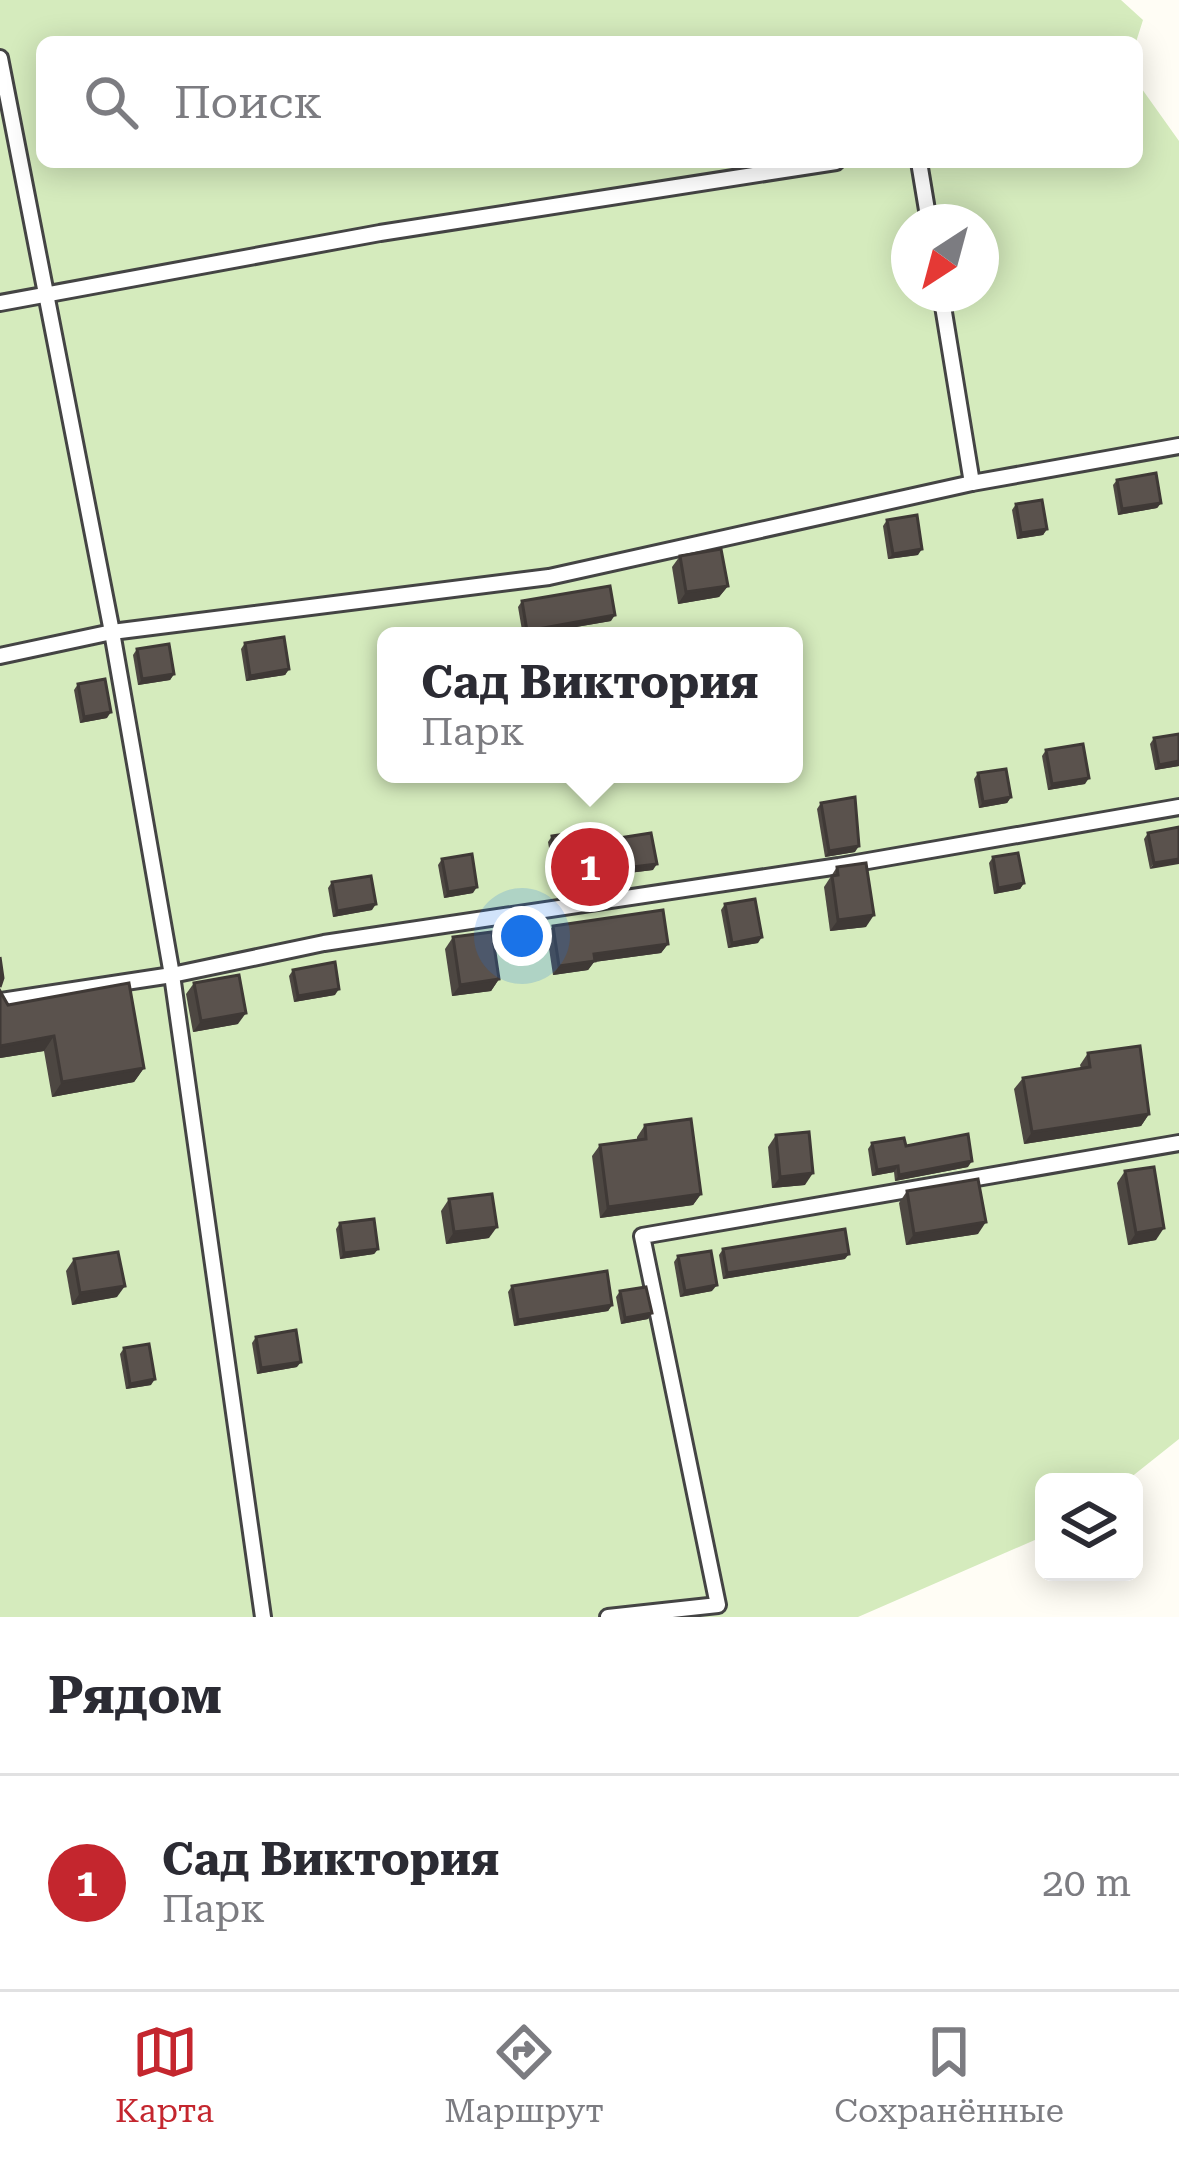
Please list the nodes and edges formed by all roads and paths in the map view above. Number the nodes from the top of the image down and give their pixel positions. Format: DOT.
graph roads {
  1 [pos="0,58"];
  2 [pos="800,168"];
  3 [pos="920,168"];
  4 [pos="925,204"];
  5 [pos="42,293"];
  6 [pos="0,303"];
  7 [pos="943,312"];
  8 [pos="1179,446"];
  9 [pos="972,483"];
  10 [pos="112,632"];
  11 [pos="0,656"];
  12 [pos="1179,807"];
  13 [pos="172,976"];
  14 [pos="0,1001"];
  15 [pos="1179,1143"];
  16 [pos="263,1617"];
  17 [pos="608,1617"];
  1 -- 5 [label="lane"];
  2 -- 5 [label="lane"];
  3 -- 4 [label="lane"];
  5 -- 6 [label="lane"];
  5 -- 10 [label="lane"];
  7 -- 9 [label="lane"];
  8 -- 9 [label="lane"];
  9 -- 10 [label="lane"];
  10 -- 11 [label="lane"];
  10 -- 13 [label="lane"];
  12 -- 13 [label="lane"];
  13 -- 14 [label="lane"];
  13 -- 16 [label="lane"];
  15 -- 17 [label="lane"];
}
